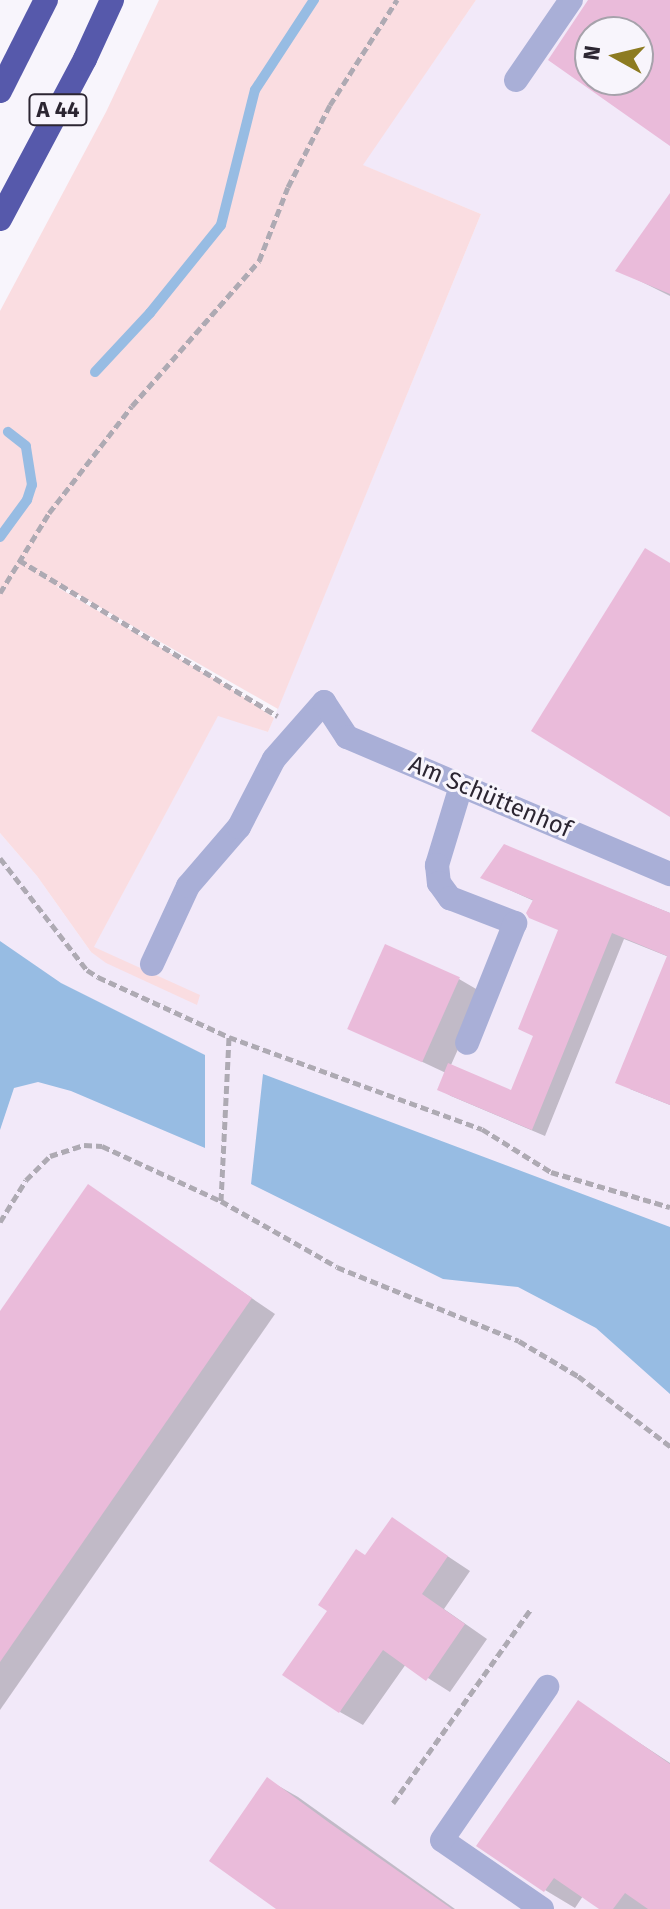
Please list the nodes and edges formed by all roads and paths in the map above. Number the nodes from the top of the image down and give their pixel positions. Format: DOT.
graph roads {
  1 [pos="46,0"];
  2 [pos="112,0"];
  3 [pos="397,0"];
  4 [pos="571,0"];
  5 [pos="516,80"];
  6 [pos="0,91"];
  7 [pos="0,219"];
  8 [pos="19,560"];
  9 [pos="0,593"];
  10 [pos="324,702"];
  11 [pos="461,786"];
  12 [pos="0,858"];
  13 [pos="670,874"];
  14 [pos="152,964"];
  15 [pos="229,1037"];
  16 [pos="467,1043"];
  17 [pos="221,1201"];
  18 [pos="670,1207"];
  19 [pos="0,1222"];
  20 [pos="670,1446"];
  21 [pos="531,1609"];
  22 [pos="547,1687"];
  23 [pos="393,1803"];
  24 [pos="542,1909"];
  1 -- 6 [label="highway, A 44"];
  2 -- 7 [label="highway, A 44"];
  3 -- 8 [label="path"];
  4 -- 5 [label="street"];
  8 -- 9 [label="path"];
  8 -- 10 [label="path"];
  10 -- 11 [label="street, Am Schüttenhof"];
  10 -- 14 [label="street"];
  11 -- 13 [label="street, Am Schüttenhof"];
  11 -- 16 [label="street"];
  12 -- 15 [label="path"];
  15 -- 17 [label="path"];
  15 -- 18 [label="path"];
  17 -- 19 [label="path"];
  17 -- 20 [label="path"];
  21 -- 23 [label="path"];
  22 -- 24 [label="street"];
}
